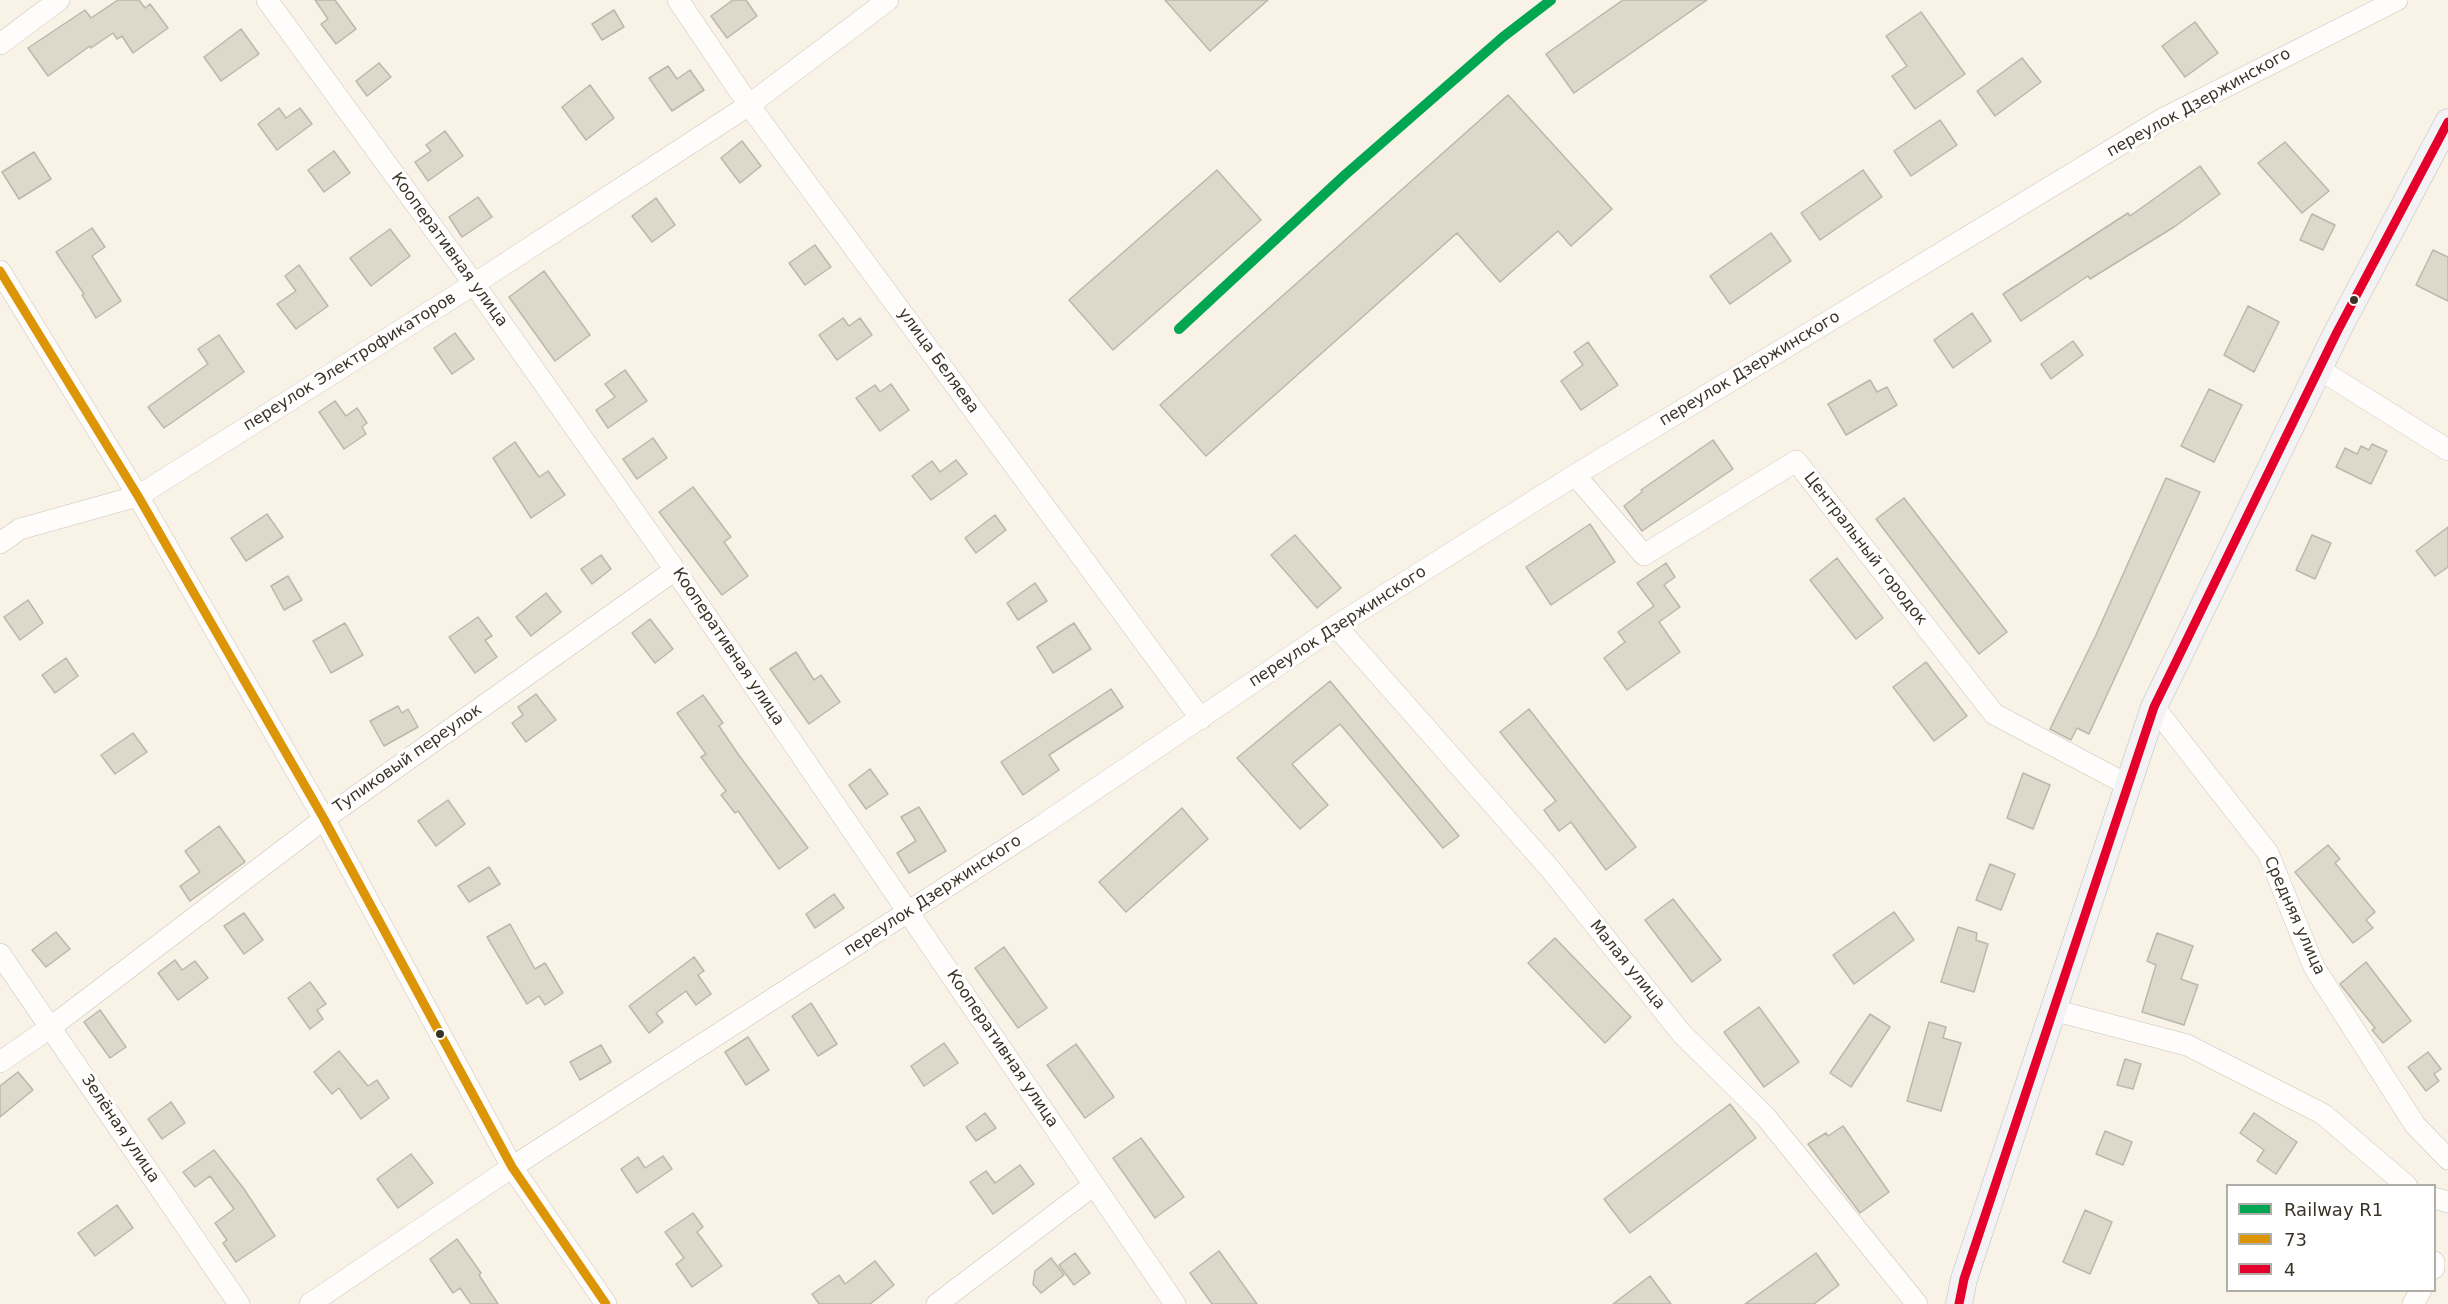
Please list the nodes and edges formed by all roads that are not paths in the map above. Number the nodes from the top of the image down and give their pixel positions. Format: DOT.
graph roads {
  1 [pos="59,0"];
  2 [pos="267,0"];
  3 [pos="678,0"];
  4 [pos="888,0"];
  5 [pos="2397,0"];
  6 [pos="0,44"];
  7 [pos="749,105"];
  8 [pos="2448,122"];
  9 [pos="0,271"];
  10 [pos="474,284"];
  11 [pos="2319,369"];
  12 [pos="2448,450"];
  13 [pos="1575,475"];
  14 [pos="138,496"];
  15 [pos="0,543"];
  16 [pos="675,570"];
  17 [pos="1336,626"];
  18 [pos="2154,707"];
  19 [pos="1201,719"];
  20 [pos="2128,785"];
  21 [pos="324,819"];
  22 [pos="909,911"];
  23 [pos="0,954"];
  24 [pos="2053,1010"];
  25 [pos="51,1028"];
  26 [pos="0,1062"];
  27 [pos="2448,1159"];
  28 [pos="512,1167"];
  29 [pos="2406,1184"];
  30 [pos="1094,1185"];
  31 [pos="239,1304"];
  32 [pos="310,1304"];
  33 [pos="606,1304"];
  34 [pos="937,1304"];
  35 [pos="1175,1304"];
  36 [pos="1917,1304"];
  37 [pos="1959,1304"];
  1 -- 6 [label="street"];
  2 -- 10 [label="street, Кооперативная улица"];
  3 -- 7 [label="street, улица Беляева"];
  4 -- 7 [label="street, переулок Электрофикаторов"];
  5 -- 13 [label="street, переулок Дзержинского"];
  7 -- 10 [label="street, переулок Электрофикаторов"];
  7 -- 19 [label="street, улица Беляева"];
  8 -- 11 [label="main road"];
  9 -- 14 [label="street"];
  10 -- 14 [label="street, переулок Электрофикаторов"];
  10 -- 16 [label="street, Кооперативная улица"];
  11 -- 12 [label="street"];
  11 -- 18 [label="main road"];
  13 -- 17 [label="street, переулок Дзержинского"];
  13 -- 20 [label="street, Центральный городок"];
  14 -- 15 [label="street, переулок Электрофикаторов"];
  14 -- 21 [label="street"];
  16 -- 21 [label="street, Тупиковый переулок"];
  16 -- 22 [label="street, Кооперативная улица"];
  17 -- 19 [label="street, переулок Дзержинского"];
  17 -- 36 [label="street, Малая улица"];
  18 -- 20 [label="main road"];
  18 -- 27 [label="street, Средняя улица"];
  19 -- 22 [label="street, переулок Дзержинского"];
  20 -- 24 [label="main road"];
  21 -- 25 [label="street, Тупиковый переулок"];
  21 -- 28 [label="street"];
  22 -- 28 [label="street, переулок Дзержинского"];
  22 -- 30 [label="street, Кооперативная улица"];
  23 -- 25 [label="street, Зелёная улица"];
  24 -- 29 [label="street"];
  24 -- 37 [label="main road"];
  25 -- 26 [label="street, Тупиковый переулок"];
  25 -- 31 [label="street, Зелёная улица"];
  28 -- 32 [label="street, переулок Дзержинского"];
  28 -- 33 [label="street"];
  30 -- 34 [label="street"];
  30 -- 35 [label="street, Кооперативная улица"];
}
